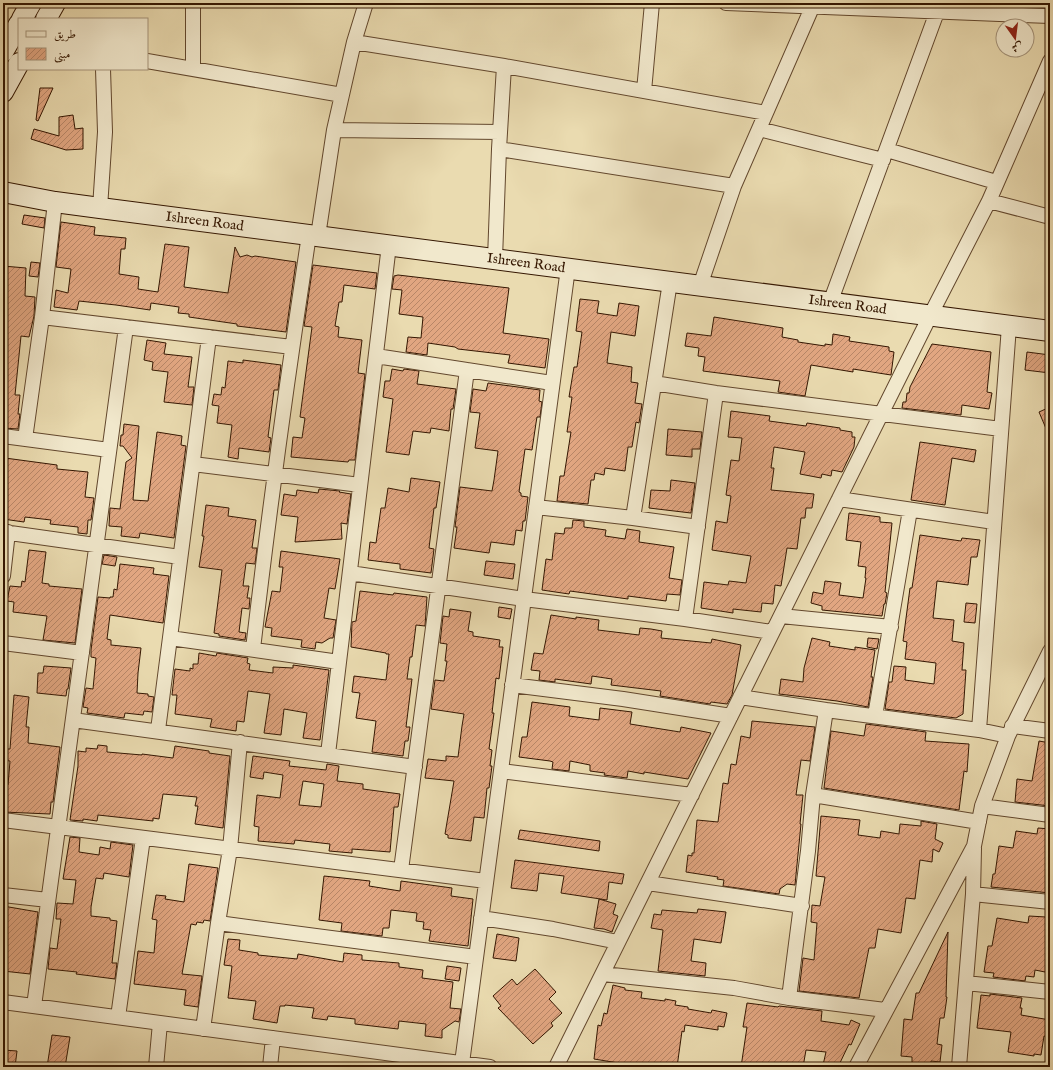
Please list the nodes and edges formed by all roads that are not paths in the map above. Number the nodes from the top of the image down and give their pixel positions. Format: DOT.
graph roads {
  1 [pos="31,3"];
  2 [pos="55,3"];
  3 [pos="193,3"];
  4 [pos="366,3"];
  5 [pos="652,3"];
  6 [pos="726,3"];
  7 [pos="813,5"];
  8 [pos="937,12"];
  9 [pos="1050,16"];
  10 [pos="23,18"];
  11 [pos="47,18"];
  12 [pos="18,26"];
  13 [pos="354,42"];
  14 [pos="3,52"];
  15 [pos="148,60"];
  16 [pos="1050,61"];
  17 [pos="18,65"];
  18 [pos="504,66"];
  19 [pos="193,68"];
  20 [pos="103,70"];
  21 [pos="5,89"];
  22 [pos="644,91"];
  23 [pos="342,95"];
  24 [pos="766,113"];
  25 [pos="760,129"];
  26 [pos="334,130"];
  27 [pos="500,132"];
  28 [pos="499,149"];
  29 [pos="885,155"];
  30 [pos="996,182"];
  31 [pos="734,186"];
  32 [pos="3,192"];
  33 [pos="989,201"];
  34 [pos="54,202"];
  35 [pos="100,208"];
  36 [pos="1050,217"];
  37 [pos="314,235"];
  38 [pos="389,245"];
  39 [pos="495,259"];
  40 [pos="568,268"];
  41 [pos="670,282"];
  42 [pos="700,286"];
  43 [pos="830,303"];
  44 [pos="930,316"];
  45 [pos="42,317"];
  46 [pos="1009,326"];
  47 [pos="126,327"];
  48 [pos="1050,331"];
  49 [pos="209,337"];
  50 [pos="292,347"];
  51 [pos="376,356"];
  52 [pos="467,370"];
  53 [pos="552,383"];
  54 [pos="654,383"];
  55 [pos="716,393"];
  56 [pos="881,414"];
  57 [pos="1001,429"];
  58 [pos="3,436"];
  59 [pos="25,439"];
  60 [pos="109,450"];
  61 [pos="193,464"];
  62 [pos="274,475"];
  63 [pos="360,484"];
  64 [pos="839,499"];
  65 [pos="536,507"];
  66 [pos="910,510"];
  67 [pos="633,518"];
  68 [pos="994,522"];
  69 [pos="698,527"];
  70 [pos="6,532"];
  71 [pos="96,544"];
  72 [pos="180,557"];
  73 [pos="350,573"];
  74 [pos="3,576"];
  75 [pos="439,586"];
  76 [pos="524,599"];
  77 [pos="781,616"];
  78 [pos="686,619"];
  79 [pos="891,627"];
  80 [pos="772,632"];
  81 [pos="170,638"];
  82 [pos="3,643"];
  83 [pos="253,649"];
  84 [pos="1050,651"];
  85 [pos="82,653"];
  86 [pos="339,662"];
  87 [pos="512,685"];
  88 [pos="740,697"];
  89 [pos="826,710"];
  90 [pos="731,716"];
  91 [pos="876,716"];
  92 [pos="73,720"];
  93 [pos="158,730"];
  94 [pos="979,730"];
  95 [pos="1010,731"];
  96 [pos="1050,731"];
  97 [pos="240,742"];
  98 [pos="328,754"];
  99 [pos="415,766"];
  100 [pos="501,771"];
  101 [pos="692,795"];
  102 [pos="813,795"];
  103 [pos="982,806"];
  104 [pos="1050,815"];
  105 [pos="3,820"];
  106 [pos="979,822"];
  107 [pos="58,827"];
  108 [pos="143,838"];
  109 [pos="974,846"];
  110 [pos="230,849"];
  111 [pos="401,870"];
  112 [pos="486,881"];
  113 [pos="648,884"];
  114 [pos="973,894"];
  115 [pos="3,895"];
  116 [pos="48,900"];
  117 [pos="1050,902"];
  118 [pos="802,906"];
  119 [pos="481,918"];
  120 [pos="218,924"];
  121 [pos="618,942"];
  122 [pos="476,957"];
  123 [pos="603,974"];
  124 [pos="966,983"];
  125 [pos="1050,992"];
  126 [pos="789,998"];
  127 [pos="3,1002"];
  128 [pos="34,1006"];
  129 [pos="885,1010"];
  130 [pos="118,1017"];
  131 [pos="160,1023"];
  132 [pos="203,1029"];
  133 [pos="273,1038"];
  134 [pos="462,1063"];
  135 [pos="156,1067"];
  136 [pos="270,1067"];
  137 [pos="490,1067"];
  138 [pos="556,1067"];
  139 [pos="856,1067"];
  140 [pos="959,1067"];
  1 -- 10 [label="street"];
  2 -- 11 [label="street"];
  3 -- 19 [label="street"];
  4 -- 13 [label="street"];
  5 -- 22 [label="street"];
  6 -- 7 [label="street"];
  7 -- 8 [label="street"];
  7 -- 24 [label="street"];
  8 -- 9 [label="street"];
  8 -- 29 [label="street"];
  12 -- 14 [label="street"];
  13 -- 18 [label="street"];
  13 -- 23 [label="street"];
  15 -- 19 [label="street"];
  16 -- 30 [label="street"];
  17 -- 21 [label="street"];
  18 -- 22 [label="street"];
  18 -- 27 [label="street"];
  19 -- 23 [label="street"];
  20 -- 35 [label="street"];
  22 -- 24 [label="street"];
  23 -- 26 [label="street"];
  24 -- 25 [label="street"];
  25 -- 29 [label="street"];
  25 -- 31 [label="street"];
  26 -- 27 [label="street"];
  26 -- 37 [label="street"];
  27 -- 28 [label="street"];
  28 -- 31 [label="street"];
  28 -- 39 [label="street"];
  29 -- 30 [label="street"];
  29 -- 43 [label="street"];
  30 -- 33 [label="street"];
  31 -- 42 [label="street"];
  32 -- 34 [label="street, Ishreen Road"];
  33 -- 36 [label="street"];
  33 -- 44 [label="street"];
  34 -- 35 [label="street, Ishreen Road"];
  34 -- 45 [label="street"];
  35 -- 37 [label="street, Ishreen Road"];
  37 -- 38 [label="street, Ishreen Road"];
  37 -- 50 [label="street"];
  38 -- 39 [label="street, Ishreen Road"];
  38 -- 51 [label="street"];
  39 -- 40 [label="street, Ishreen Road"];
  40 -- 41 [label="street, Ishreen Road"];
  40 -- 53 [label="street"];
  41 -- 42 [label="street, Ishreen Road"];
  41 -- 54 [label="street"];
  42 -- 43 [label="street, Ishreen Road"];
  43 -- 44 [label="street, Ishreen Road"];
  44 -- 46 [label="street, Ishreen Road"];
  44 -- 56 [label="street"];
  45 -- 47 [label="street"];
  45 -- 59 [label="street"];
  46 -- 48 [label="street, Ishreen Road"];
  46 -- 57 [label="street"];
  47 -- 49 [label="street"];
  47 -- 60 [label="street"];
  49 -- 50 [label="street"];
  49 -- 61 [label="street"];
  50 -- 62 [label="street"];
  51 -- 52 [label="street"];
  51 -- 63 [label="street"];
  52 -- 53 [label="street"];
  52 -- 75 [label="street"];
  53 -- 65 [label="street"];
  54 -- 55 [label="street"];
  54 -- 67 [label="street"];
  55 -- 56 [label="street"];
  55 -- 69 [label="street"];
  56 -- 57 [label="street"];
  56 -- 64 [label="street"];
  57 -- 68 [label="street"];
  58 -- 59 [label="street"];
  59 -- 60 [label="street"];
  60 -- 71 [label="street"];
  61 -- 62 [label="street"];
  61 -- 72 [label="street"];
  62 -- 63 [label="street"];
  62 -- 83 [label="street"];
  63 -- 73 [label="street"];
  64 -- 66 [label="street"];
  64 -- 77 [label="street"];
  65 -- 67 [label="street"];
  65 -- 76 [label="street"];
  66 -- 68 [label="street"];
  66 -- 79 [label="street"];
  67 -- 69 [label="street"];
  68 -- 94 [label="street"];
  69 -- 78 [label="street"];
  70 -- 71 [label="street"];
  70 -- 74 [label="street"];
  71 -- 72 [label="street"];
  71 -- 85 [label="street"];
  72 -- 81 [label="street"];
  73 -- 75 [label="street"];
  73 -- 86 [label="street"];
  75 -- 76 [label="street"];
  75 -- 99 [label="street"];
  76 -- 78 [label="street"];
  76 -- 87 [label="street"];
  77 -- 79 [label="street"];
  77 -- 80 [label="street"];
  78 -- 80 [label="street"];
  79 -- 91 [label="street"];
  80 -- 88 [label="street"];
  81 -- 83 [label="street"];
  81 -- 93 [label="street"];
  82 -- 85 [label="street"];
  83 -- 86 [label="street"];
  84 -- 95 [label="street"];
  85 -- 92 [label="street"];
  86 -- 98 [label="street"];
  87 -- 90 [label="street"];
  87 -- 100 [label="street"];
  88 -- 89 [label="street"];
  88 -- 90 [label="street"];
  89 -- 91 [label="street"];
  89 -- 102 [label="street"];
  90 -- 101 [label="street"];
  91 -- 94 [label="street"];
  92 -- 93 [label="street"];
  92 -- 107 [label="street"];
  93 -- 97 [label="street"];
  94 -- 95 [label="street"];
  95 -- 96 [label="street"];
  95 -- 103 [label="street"];
  97 -- 98 [label="street"];
  97 -- 110 [label="street"];
  98 -- 99 [label="street"];
  99 -- 111 [label="street"];
  100 -- 101 [label="street"];
  100 -- 112 [label="street"];
  101 -- 113 [label="street"];
  102 -- 106 [label="street"];
  102 -- 118 [label="street"];
  103 -- 104 [label="street"];
  103 -- 106 [label="street"];
  105 -- 107 [label="street"];
  106 -- 109 [label="street"];
  107 -- 108 [label="street"];
  107 -- 116 [label="street"];
  108 -- 110 [label="street"];
  108 -- 130 [label="street"];
  109 -- 114 [label="street"];
  109 -- 129 [label="street"];
  110 -- 111 [label="street"];
  110 -- 120 [label="street"];
  111 -- 112 [label="street"];
  112 -- 119 [label="street"];
  113 -- 118 [label="street"];
  113 -- 121 [label="street"];
  114 -- 117 [label="street"];
  114 -- 124 [label="street"];
  115 -- 116 [label="street"];
  116 -- 128 [label="street"];
  118 -- 126 [label="street"];
  119 -- 121 [label="street"];
  119 -- 122 [label="street"];
  120 -- 122 [label="street"];
  120 -- 132 [label="street"];
  121 -- 123 [label="street"];
  122 -- 134 [label="street"];
  123 -- 126 [label="street"];
  123 -- 138 [label="street"];
  124 -- 125 [label="street"];
  124 -- 140 [label="street"];
  126 -- 129 [label="street"];
  127 -- 128 [label="street"];
  128 -- 130 [label="street"];
  129 -- 139 [label="street"];
  130 -- 131 [label="street"];
  131 -- 132 [label="street"];
  131 -- 135 [label="street"];
  132 -- 133 [label="street"];
  133 -- 134 [label="street"];
  133 -- 136 [label="street"];
  134 -- 137 [label="street"];
}
